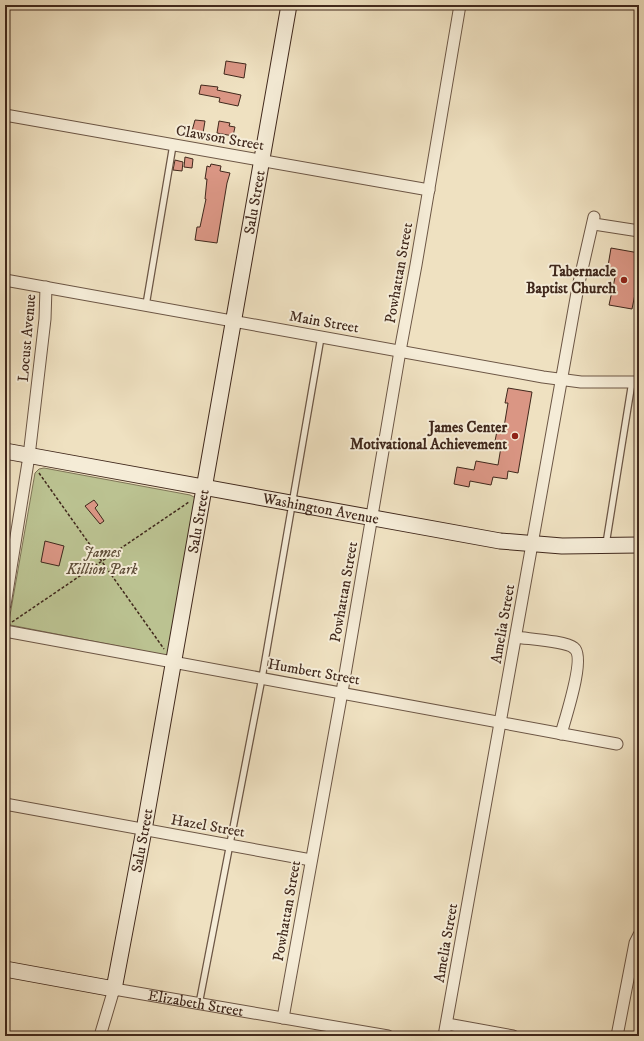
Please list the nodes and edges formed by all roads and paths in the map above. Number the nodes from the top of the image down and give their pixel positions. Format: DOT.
graph roads {
  1 [pos="289,5"];
  2 [pos="460,5"];
  3 [pos="5,115"];
  4 [pos="173,145"];
  5 [pos="262,161"];
  6 [pos="429,190"];
  7 [pos="639,231"];
  8 [pos="5,280"];
  9 [pos="46,287"];
  10 [pos="146,305"];
  11 [pos="234,321"];
  12 [pos="321,337"];
  13 [pos="400,352"];
  14 [pos="561,380"];
  15 [pos="635,382"];
  16 [pos="5,451"];
  17 [pos="29,456"];
  18 [pos="39,473"];
  19 [pos="205,487"];
  20 [pos="192,501"];
  21 [pos="292,503"];
  22 [pos="372,518"];
  23 [pos="533,545"];
  24 [pos="639,545"];
  25 [pos="606,546"];
  26 [pos="102,561"];
  27 [pos="5,605"];
  28 [pos="9,627"];
  29 [pos="516,637"];
  30 [pos="170,656"];
  31 [pos="262,678"];
  32 [pos="342,692"];
  33 [pos="500,723"];
  34 [pos="561,734"];
  35 [pos="617,744"];
  36 [pos="5,804"];
  37 [pos="144,830"];
  38 [pos="230,845"];
  39 [pos="311,860"];
  40 [pos="639,935"];
  41 [pos="5,969"];
  42 [pos="114,989"];
  43 [pos="199,1004"];
  44 [pos="283,1018"];
  45 [pos="447,1024"];
  46 [pos="100,1036"];
  47 [pos="388,1036"];
  48 [pos="444,1036"];
  49 [pos="513,1036"];
  50 [pos="617,1036"];
  1 -- 5 [label="street, Salu Street"];
  2 -- 6 [label="street, Powhattan Street"];
  3 -- 4 [label="street, Clawson Street"];
  4 -- 5 [label="street, Clawson Street"];
  4 -- 10 [label="lane"];
  5 -- 6 [label="street, Clawson Street"];
  5 -- 11 [label="street, Salu Street"];
  6 -- 13 [label="street, Powhattan Street"];
  7 -- 14 [label="street, Amelia Street"];
  8 -- 9 [label="street, Main Street"];
  9 -- 10 [label="street, Main Street"];
  9 -- 17 [label="street, Locust Avenue"];
  10 -- 11 [label="street, Main Street"];
  11 -- 12 [label="street, Main Street"];
  11 -- 19 [label="street, Salu Street"];
  12 -- 13 [label="street, Main Street"];
  12 -- 21 [label="lane"];
  13 -- 14 [label="street, Main Street"];
  13 -- 22 [label="street, Powhattan Street"];
  14 -- 15 [label="street, Main Street"];
  14 -- 23 [label="street, Amelia Street"];
  15 -- 25 [label="lane"];
  16 -- 17 [label="street, Washington Avenue"];
  17 -- 19 [label="street, Washington Avenue"];
  17 -- 27 [label="street, Locust Avenue"];
  18 -- 26 [label="path"];
  19 -- 21 [label="street, Washington Avenue"];
  19 -- 30 [label="street, Salu Street"];
  20 -- 26 [label="path"];
  21 -- 22 [label="street, Washington Avenue"];
  21 -- 31 [label="lane"];
  22 -- 23 [label="street, Washington Avenue"];
  22 -- 32 [label="street, Powhattan Street"];
  23 -- 25 [label="street, Washington Avenue"];
  23 -- 29 [label="street, Amelia Street"];
  24 -- 25 [label="street, Washington Avenue"];
  26 -- 28 [label="path"];
  26 -- 30 [label="path"];
  28 -- 30 [label="street, Humbert Street"];
  29 -- 33 [label="street, Amelia Street"];
  29 -- 34 [label="street"];
  30 -- 31 [label="street, Humbert Street"];
  30 -- 37 [label="street, Salu Street"];
  31 -- 32 [label="street, Humbert Street"];
  31 -- 38 [label="lane"];
  32 -- 33 [label="street, Humbert Street"];
  32 -- 39 [label="street, Powhattan Street"];
  33 -- 34 [label="street, Humbert Street"];
  33 -- 45 [label="street, Amelia Street"];
  34 -- 35 [label="street, Humbert Street"];
  36 -- 37 [label="street, Hazel Street"];
  37 -- 38 [label="street, Hazel Street"];
  37 -- 42 [label="street, Salu Street"];
  38 -- 39 [label="street, Hazel Street"];
  38 -- 43 [label="lane"];
  39 -- 44 [label="street, Powhattan Street"];
  40 -- 50 [label="street"];
  41 -- 42 [label="street, Elizabeth Street"];
  42 -- 43 [label="street, Elizabeth Street"];
  42 -- 46 [label="street, Salu Street"];
  43 -- 44 [label="street, Elizabeth Street"];
  44 -- 47 [label="street, Elizabeth Street"];
  45 -- 48 [label="street, Amelia Street"];
  45 -- 49 [label="street"];
}
